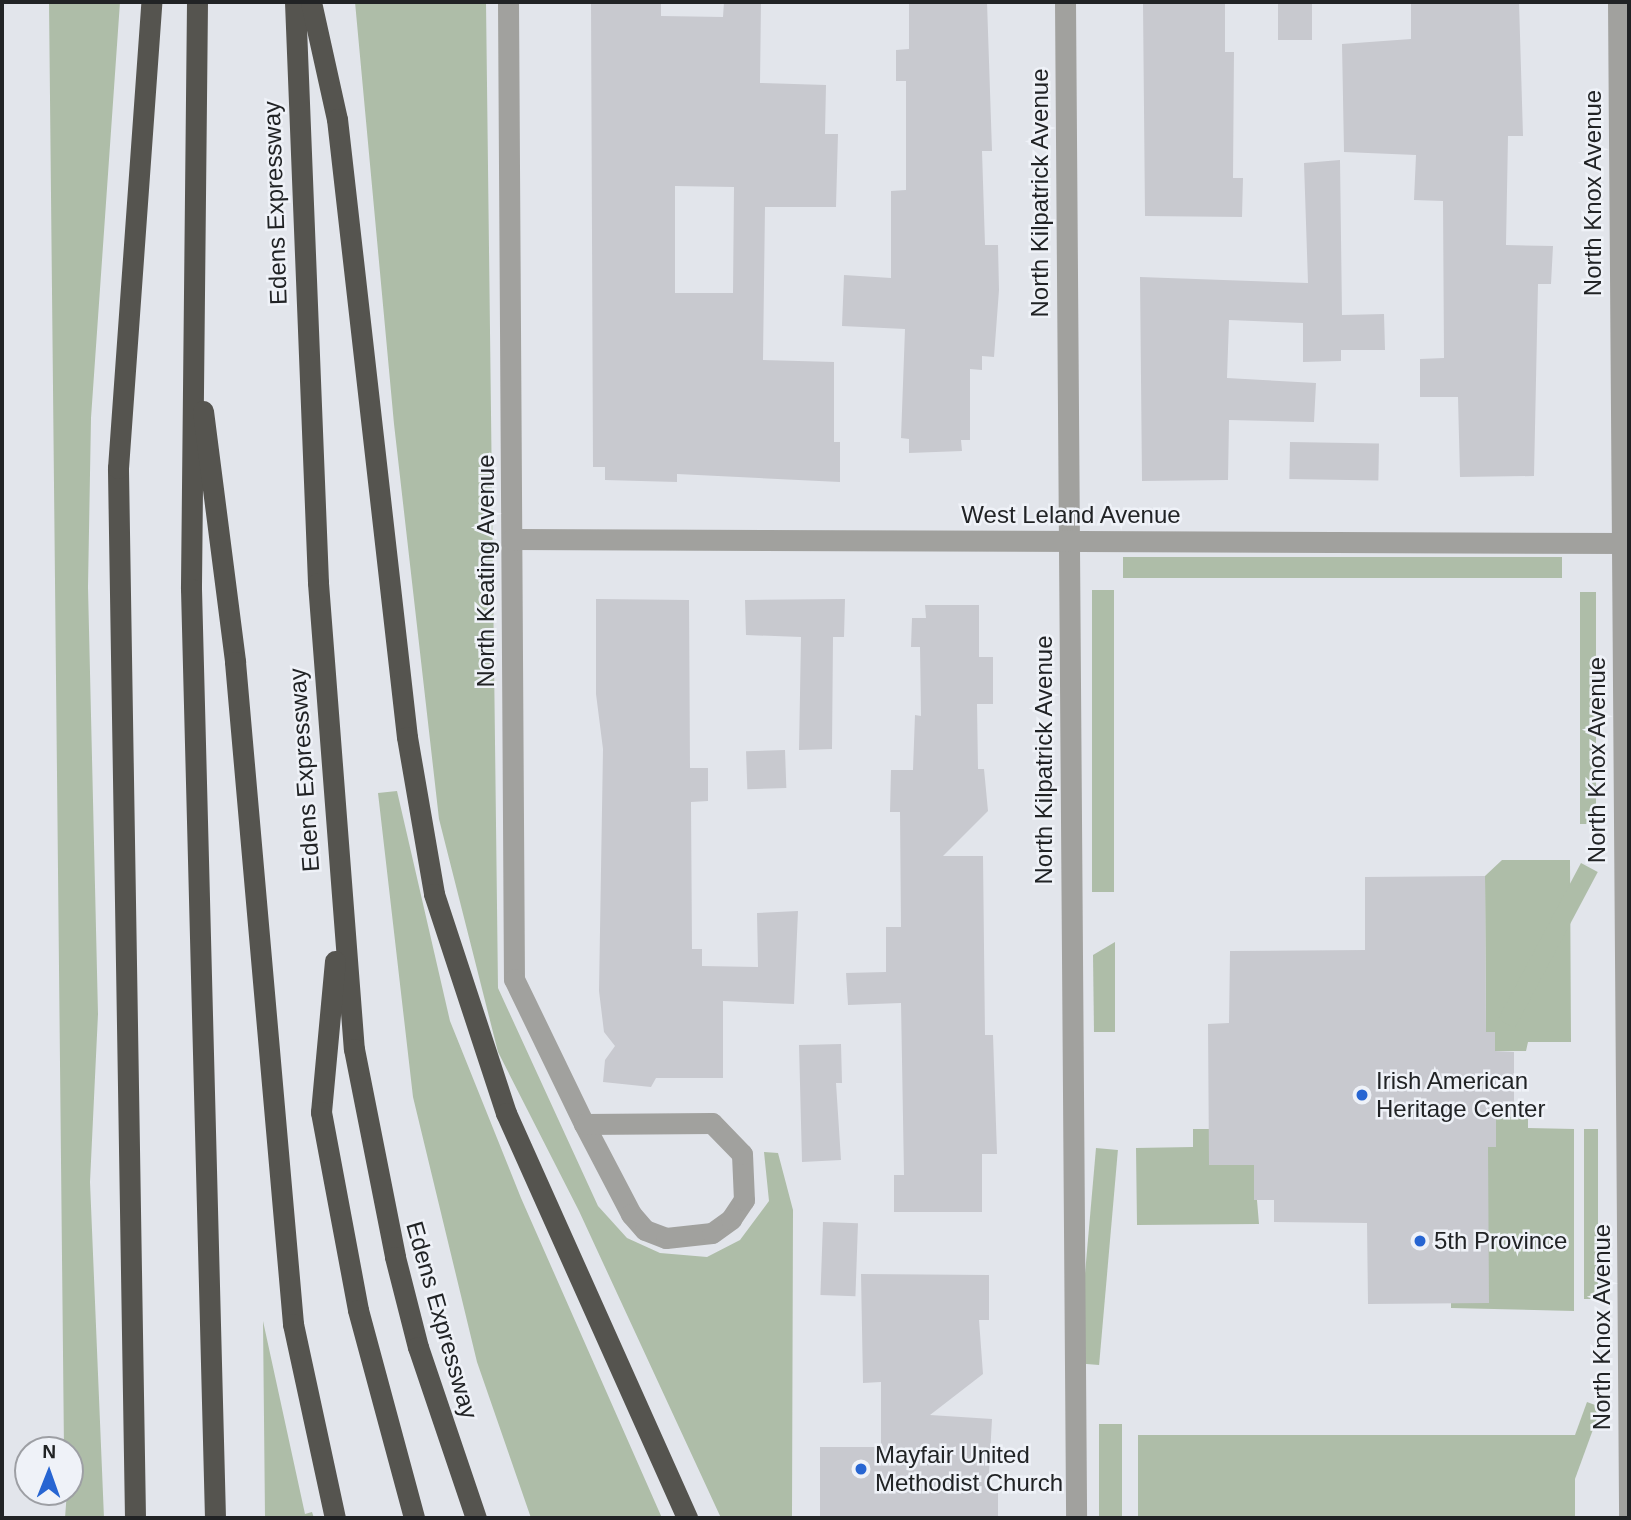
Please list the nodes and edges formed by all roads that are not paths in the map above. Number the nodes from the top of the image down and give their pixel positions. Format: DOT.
graph roads {
  1 [pos="151,2"];
  2 [pos="198,2"];
  3 [pos="295,2"];
  4 [pos="311,2"];
  5 [pos="509,2"];
  6 [pos="1065,2"];
  7 [pos="1618,2"];
  8 [pos="193,329"];
  9 [pos="512,539"];
  10 [pos="1069,541"];
  11 [pos="1626,543"];
  12 [pos="340,904"];
  13 [pos="584,1124"];
  14 [pos="135,1518"];
  15 [pos="215,1518"];
  16 [pos="335,1518"];
  17 [pos="414,1518"];
  18 [pos="476,1518"];
  19 [pos="687,1518"];
  20 [pos="1076,1518"];
  21 [pos="1629,1518"];
  1 -- 14 [label="highway"];
  2 -- 8 [label="highway"];
  3 -- 12 [label="highway, Edens Expressway"];
  4 -- 19 [label="highway"];
  5 -- 9 [label="street, North Keating Avenue"];
  6 -- 10 [label="street, North Kilpatrick Avenue"];
  7 -- 11 [label="street, North Knox Avenue"];
  8 -- 15 [label="highway"];
  8 -- 16 [label="highway"];
  9 -- 10 [label="street, West Leland Avenue"];
  9 -- 13 [label="street, North Keating Avenue"];
  10 -- 11 [label="street, West Leland Avenue"];
  10 -- 20 [label="street, North Kilpatrick Avenue"];
  11 -- 21 [label="street, North Knox Avenue"];
  12 -- 17 [label="highway"];
  12 -- 18 [label="highway, Edens Expressway"];
  13 -- 13 [label="street, North Keating Avenue"];
}
